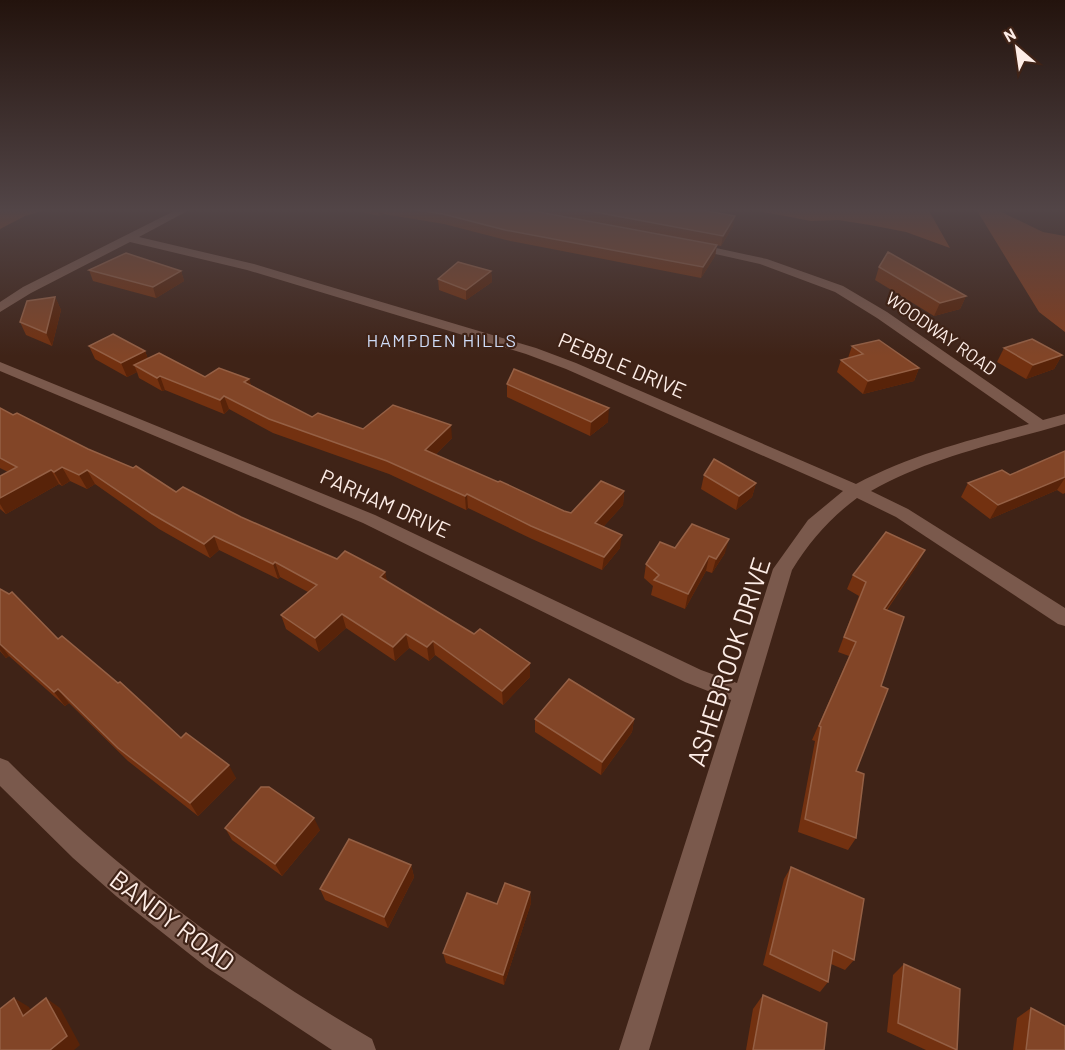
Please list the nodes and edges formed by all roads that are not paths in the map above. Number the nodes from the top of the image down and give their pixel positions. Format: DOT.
graph roads {
  1 [pos="89,258"];
  2 [pos="212,258"];
  3 [pos="750,258"];
  4 [pos="0,308"];
  5 [pos="0,366"];
  6 [pos="1065,419"];
  7 [pos="1041,426"];
  8 [pos="857,491"];
  9 [pos="1065,618"];
  10 [pos="745,695"];
  11 [pos="0,769"];
  12 [pos="361,1050"];
  13 [pos="634,1050"];
  1 -- 4 [label="street"];
  2 -- 8 [label="street, PEBBLE DRIVE"];
  3 -- 7 [label="street, WOODWAY ROAD"];
  5 -- 10 [label="street, PARHAM DRIVE"];
  6 -- 7 [label="street, ASHEBROOK DRIVE"];
  7 -- 8 [label="street, ASHEBROOK DRIVE"];
  8 -- 9 [label="street, PEBBLE DRIVE"];
  8 -- 10 [label="street, ASHEBROOK DRIVE"];
  10 -- 13 [label="street, ASHEBROOK DRIVE"];
  11 -- 12 [label="street, BANDY ROAD"];
}
